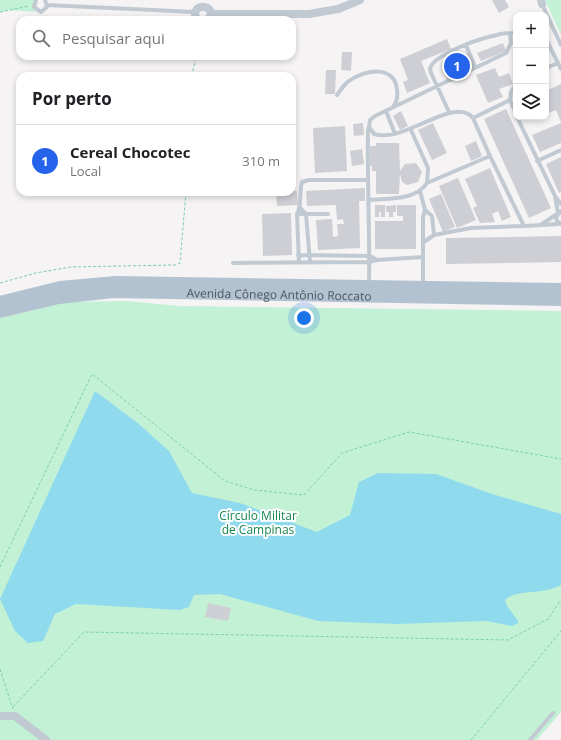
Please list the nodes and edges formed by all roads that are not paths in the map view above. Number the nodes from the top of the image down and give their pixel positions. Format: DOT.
graph roads {
  1 [pos="36,0"];
  2 [pos="45,0"];
  3 [pos="360,0"];
  4 [pos="541,1"];
  5 [pos="47,5"];
  6 [pos="195,12"];
  7 [pos="196,16"];
  8 [pos="209,16"];
  9 [pos="242,16"];
  10 [pos="510,33"];
  11 [pos="466,45"];
  12 [pos="549,45"];
  13 [pos="561,45"];
  14 [pos="558,63"];
  15 [pos="475,67"];
  16 [pos="549,67"];
  17 [pos="561,69"];
  18 [pos="437,85"];
  19 [pos="513,89"];
  20 [pos="337,95"];
  21 [pos="510,100"];
  22 [pos="513,107"];
  23 [pos="392,108"];
  24 [pos="386,111"];
  25 [pos="449,112"];
  26 [pos="474,118"];
  27 [pos="519,120"];
  28 [pos="369,127"];
  29 [pos="411,130"];
  30 [pos="395,134"];
  31 [pos="561,150"];
  32 [pos="490,156"];
  33 [pos="538,160"];
  34 [pos="367,180"];
  35 [pos="427,183"];
  36 [pos="420,191"];
  37 [pos="555,196"];
  38 [pos="368,200"];
  39 [pos="561,204"];
  40 [pos="300,208"];
  41 [pos="425,210"];
  42 [pos="558,213"];
  43 [pos="297,214"];
  44 [pos="306,214"];
  45 [pos="328,214"];
  46 [pos="541,224"];
  47 [pos="560,224"];
  48 [pos="524,226"];
  49 [pos="434,235"];
  50 [pos="424,242"];
  51 [pos="298,255"];
  52 [pos="309,255"];
  53 [pos="370,256"];
  54 [pos="423,258"];
  55 [pos="377,260"];
  56 [pos="299,262"];
  57 [pos="310,262"];
  58 [pos="369,262"];
  59 [pos="233,263"];
  60 [pos="369,286"];
  61 [pos="423,286"];
  62 [pos="561,288"];
  63 [pos="561,300"];
  64 [pos="0,302"];
  65 [pos="0,312"];
  66 [pos="553,712"];
  67 [pos="0,716"];
  68 [pos="46,740"];
  69 [pos="530,740"];
  1 -- 5 [label="lane"];
  2 -- 5 [label="lane"];
  3 -- 9 [label="street"];
  4 -- 13 [label="lane"];
  5 -- 6 [label="lane"];
  6 -- 7 [label="street"];
  6 -- 8 [label="street"];
  10 -- 11 [label="lane"];
  10 -- 15 [label="lane"];
  11 -- 15 [label="lane"];
  11 -- 18 [label="lane"];
  12 -- 14 [label="lane"];
  14 -- 16 [label="lane"];
  14 -- 17 [label="lane"];
  15 -- 18 [label="lane"];
  18 -- 23 [label="lane"];
  18 -- 25 [label="lane"];
  19 -- 21 [label="lane"];
  20 -- 23 [label="lane"];
  21 -- 22 [label="lane"];
  21 -- 26 [label="lane"];
  23 -- 24 [label="lane"];
  24 -- 28 [label="lane"];
  24 -- 30 [label="lane"];
  25 -- 26 [label="lane"];
  25 -- 29 [label="lane"];
  26 -- 32 [label="lane"];
  27 -- 33 [label="lane"];
  28 -- 30 [label="lane"];
  28 -- 34 [label="lane"];
  29 -- 30 [label="lane"];
  29 -- 35 [label="lane"];
  31 -- 33 [label="lane"];
  32 -- 35 [label="lane"];
  32 -- 48 [label="lane"];
  33 -- 37 [label="lane"];
  34 -- 38 [label="lane"];
  34 -- 40 [label="lane"];
  35 -- 36 [label="lane"];
  36 -- 38 [label="lane"];
  36 -- 41 [label="lane"];
  37 -- 39 [label="lane"];
  37 -- 42 [label="lane"];
  38 -- 53 [label="lane"];
  40 -- 43 [label="lane"];
  40 -- 44 [label="lane"];
  41 -- 49 [label="lane"];
  41 -- 50 [label="lane"];
  42 -- 46 [label="lane"];
  42 -- 47 [label="lane"];
  43 -- 44 [label="lane"];
  43 -- 51 [label="lane"];
  44 -- 45 [label="lane"];
  44 -- 52 [label="lane"];
  46 -- 47 [label="lane"];
  46 -- 48 [label="lane"];
  48 -- 49 [label="lane"];
  49 -- 50 [label="lane"];
  50 -- 54 [label="lane"];
  51 -- 52 [label="lane"];
  51 -- 56 [label="lane"];
  52 -- 53 [label="lane"];
  52 -- 57 [label="lane"];
  53 -- 55 [label="lane"];
  53 -- 58 [label="lane"];
  54 -- 55 [label="lane"];
  54 -- 61 [label="lane"];
  55 -- 58 [label="lane"];
  56 -- 57 [label="lane"];
  56 -- 59 [label="lane"];
  57 -- 58 [label="lane"];
  58 -- 60 [label="lane"];
  60 -- 61 [label="main road, Avenida Cônego Antônio Roccato"];
  60 -- 64 [label="main road, Avenida Cônego Antônio Roccato"];
  61 -- 62 [label="main road, Avenida Cônego Antônio Roccato"];
  63 -- 65 [label="main road, Avenida Cônego Antônio Roccato"];
  66 -- 69 [label="lane"];
  67 -- 68 [label="street"];
}
